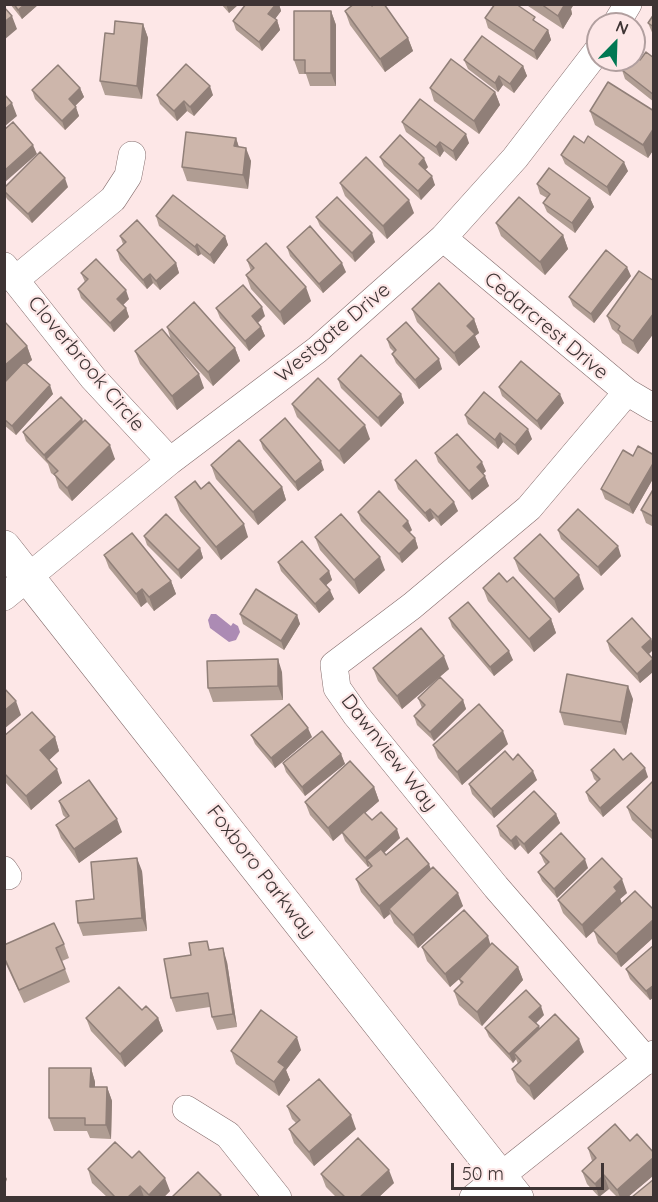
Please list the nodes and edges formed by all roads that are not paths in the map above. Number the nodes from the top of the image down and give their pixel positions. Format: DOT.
graph roads {
  1 [pos="586,66"];
  2 [pos="132,155"];
  3 [pos="443,238"];
  4 [pos="10,273"];
  5 [pos="627,392"];
  6 [pos="654,408"];
  7 [pos="170,461"];
  8 [pos="4,547"];
  9 [pos="17,587"];
  10 [pos="650,1058"];
  11 [pos="186,1109"];
  12 [pos="508,1187"];
  13 [pos="278,1197"];
  14 [pos="473,1197"];
  1 -- 3 [label="street, Westgate Drive"];
  2 -- 4 [label="street"];
  3 -- 5 [label="street, Cedarcrest Drive"];
  3 -- 7 [label="street, Westgate Drive"];
  4 -- 7 [label="street, Cloverbrook Circle"];
  5 -- 6 [label="street, Cedarcrest Drive"];
  5 -- 10 [label="street, Dawnview Way"];
  7 -- 9 [label="street, Westgate Drive"];
  8 -- 9 [label="main road, Foxboro Parkway"];
  9 -- 12 [label="main road, Foxboro Parkway"];
  10 -- 12 [label="street"];
  11 -- 13 [label="street"];
  12 -- 14 [label="street"];
}
